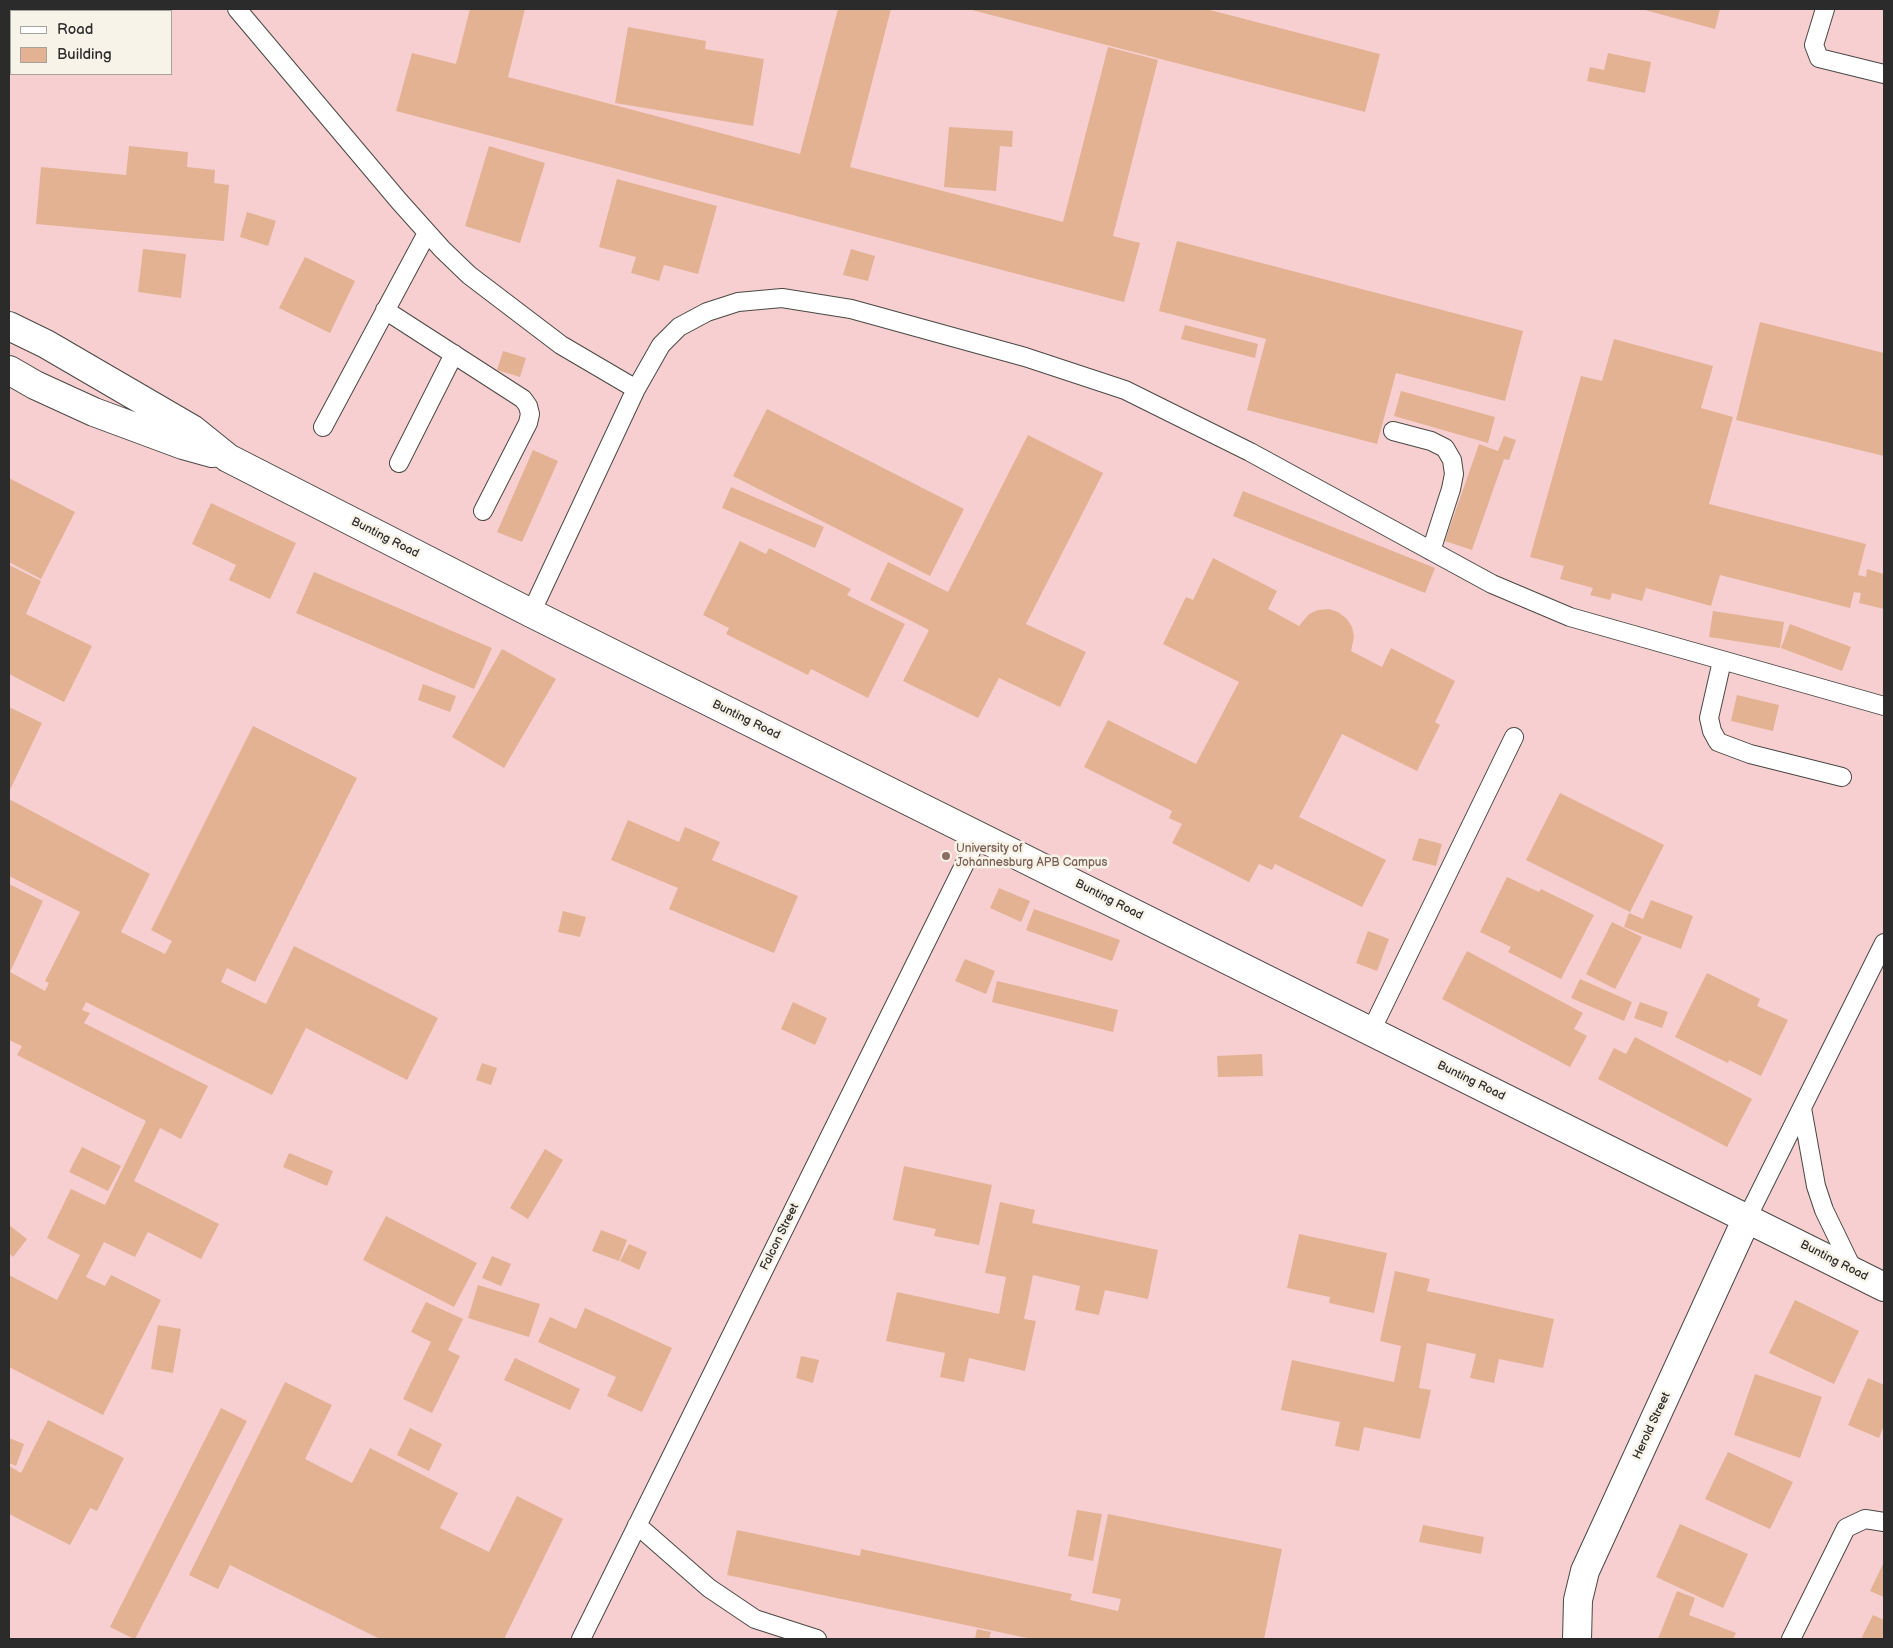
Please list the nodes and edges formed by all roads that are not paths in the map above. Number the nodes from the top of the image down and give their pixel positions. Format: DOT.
graph roads {
  1 [pos="237,9"];
  2 [pos="1825,9"];
  3 [pos="1884,74"];
  4 [pos="427,233"];
  5 [pos="386,310"];
  6 [pos="9,326"];
  7 [pos="454,354"];
  8 [pos="9,370"];
  9 [pos="636,389"];
  10 [pos="323,426"];
  11 [pos="1393,431"];
  12 [pos="228,458"];
  13 [pos="399,463"];
  14 [pos="483,511"];
  15 [pos="1431,551"];
  16 [pos="531,613"];
  17 [pos="1722,660"];
  18 [pos="1884,706"];
  19 [pos="1514,737"];
  20 [pos="1842,777"];
  21 [pos="979,835"];
  22 [pos="1884,943"];
  23 [pos="1371,1031"];
  24 [pos="1802,1108"];
  25 [pos="1747,1218"];
  26 [pos="1853,1270"];
  27 [pos="1884,1286"];
  28 [pos="1884,1522"];
  29 [pos="638,1525"];
  30 [pos="581,1639"];
  31 [pos="817,1639"];
  32 [pos="1577,1639"];
  33 [pos="1790,1639"];
  1 -- 4 [label="lane"];
  2 -- 3 [label="lane"];
  4 -- 5 [label="lane"];
  4 -- 9 [label="lane"];
  5 -- 7 [label="lane"];
  5 -- 10 [label="lane"];
  6 -- 12 [label="street, Bunting Road"];
  7 -- 13 [label="lane"];
  7 -- 14 [label="lane"];
  8 -- 12 [label="street, Bunting Road"];
  9 -- 15 [label="lane"];
  9 -- 16 [label="lane"];
  11 -- 15 [label="lane"];
  12 -- 16 [label="street, Bunting Road"];
  15 -- 17 [label="lane"];
  16 -- 21 [label="street, Bunting Road"];
  17 -- 18 [label="lane"];
  17 -- 20 [label="lane"];
  19 -- 23 [label="lane"];
  21 -- 23 [label="street, Bunting Road"];
  21 -- 29 [label="lane, Falcon Street"];
  22 -- 24 [label="lane"];
  23 -- 25 [label="street, Bunting Road"];
  24 -- 25 [label="lane"];
  24 -- 26 [label="lane"];
  25 -- 26 [label="street, Bunting Road"];
  25 -- 32 [label="street, Herold Street"];
  26 -- 27 [label="street, Bunting Road"];
  28 -- 33 [label="lane"];
  29 -- 30 [label="lane, Falcon Street"];
  29 -- 31 [label="lane"];
}
